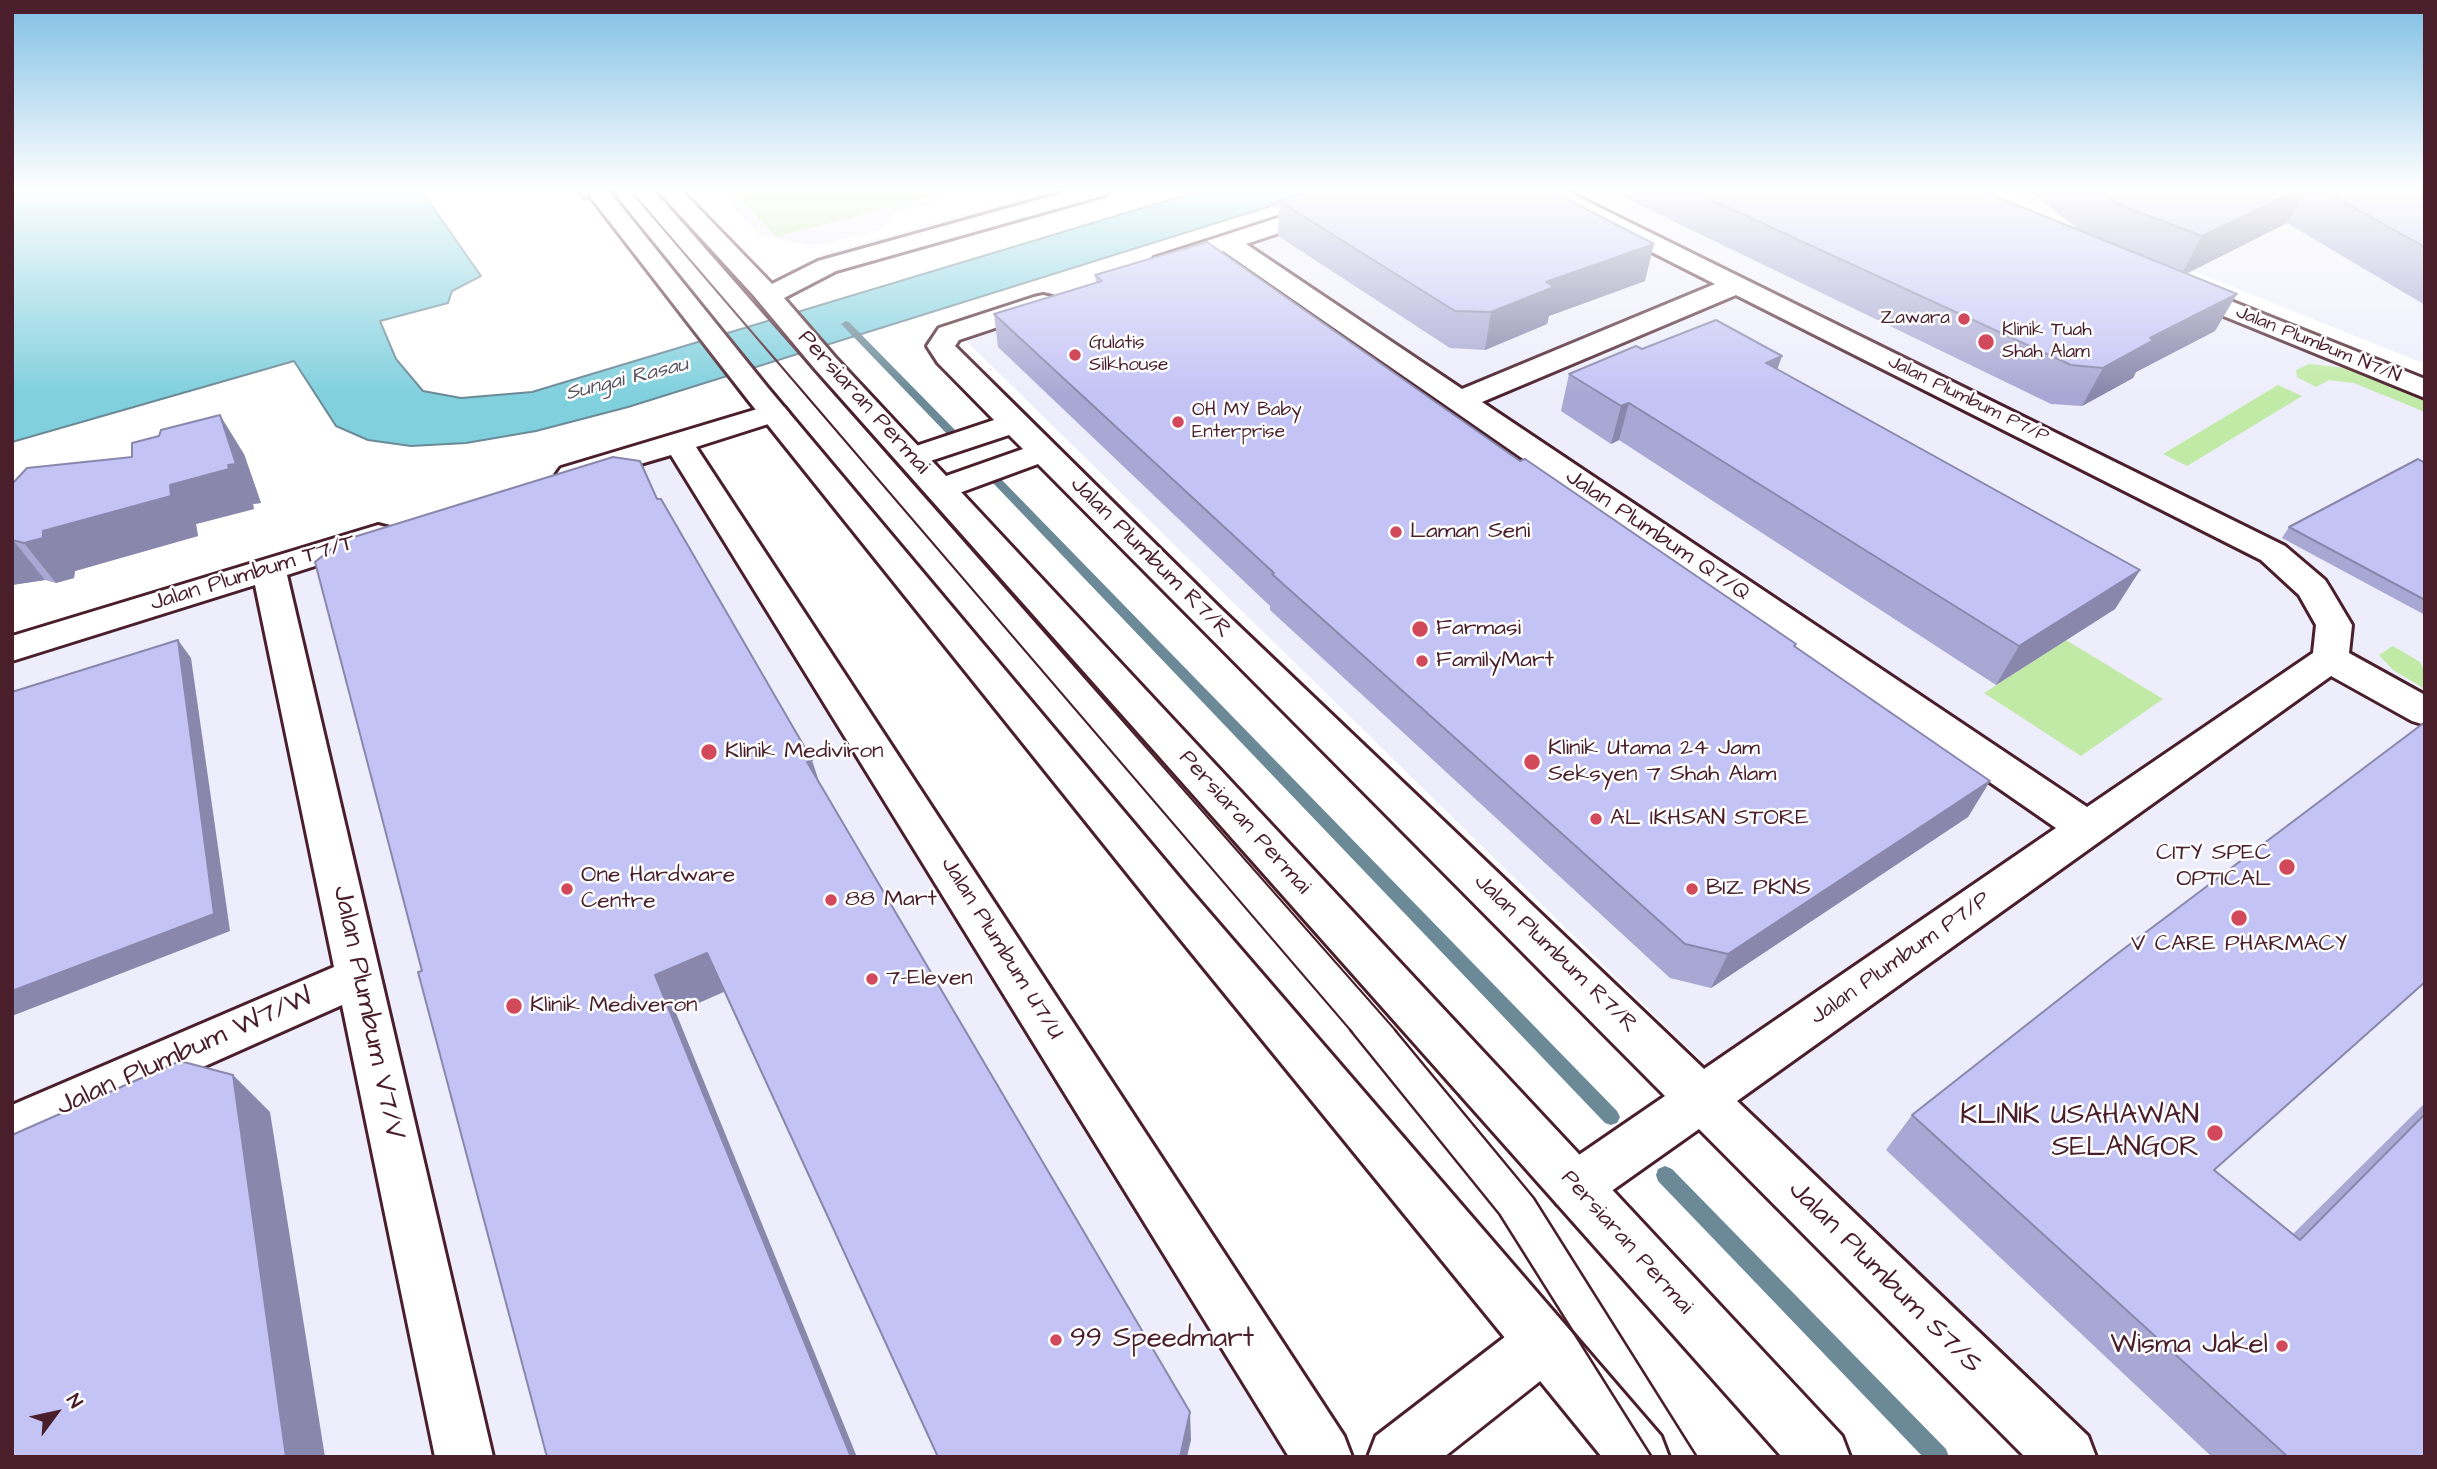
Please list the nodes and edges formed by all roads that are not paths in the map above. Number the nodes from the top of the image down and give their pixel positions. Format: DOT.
graph roads {
  1 [pos="626,259"];
  2 [pos="651,259"];
  3 [pos="731,259"];
  4 [pos="738,259"];
  5 [pos="853,259"];
  6 [pos="1178,259"];
  7 [pos="1249,259"];
  8 [pos="1684,259"];
  9 [pos="827,266"];
  10 [pos="1134,273"];
  11 [pos="2153,278"];
  12 [pos="1736,285"];
  13 [pos="1068,295"];
  14 [pos="771,299"];
  15 [pos="695,314"];
  16 [pos="2425,389"];
  17 [pos="1457,402"];
  18 [pos="766,403"];
  19 [pos="1014,423"];
  20 [pos="678,442"];
  21 [pos="1043,452"];
  22 [pos="926,473"];
  23 [pos="548,482"];
  24 [pos="408,526"];
  25 [pos="270,569"];
  26 [pos="12,649"];
  27 [pos="2330,659"];
  28 [pos="2425,712"];
  29 [pos="2088,829"];
  30 [pos="359,977"];
  31 [pos="1703,1098"];
  32 [pos="12,1129"];
  33 [pos="1575,1187"];
  34 [pos="1543,1343"];
  35 [pos="464,1457"];
  36 [pos="1323,1457"];
  37 [pos="1397,1457"];
  38 [pos="1640,1457"];
  39 [pos="1821,1457"];
  40 [pos="2067,1457"];
  1 -- 15 [label="street"];
  2 -- 15 [label="street"];
  3 -- 14 [label="street, Persiaran Permai"];
  4 -- 9 [label="street"];
  5 -- 9 [label="street"];
  6 -- 10 [label="street"];
  7 -- 17 [label="street, Jalan Plumbum Q7/Q"];
  8 -- 12 [label="street, Jalan Plumbum P7/P"];
  9 -- 14 [label="street"];
  11 -- 16 [label="street, Jalan Plumbum N7/N"];
  12 -- 17 [label="street"];
  12 -- 27 [label="street, Jalan Plumbum P7/P"];
  13 -- 19 [label="street, Jalan Plumbum R7/R"];
  14 -- 22 [label="street, Persiaran Permai"];
  15 -- 18 [label="street"];
  17 -- 29 [label="street, Jalan Plumbum Q7/Q"];
  18 -- 20 [label="street"];
  18 -- 34 [label="street"];
  19 -- 21 [label="street, Jalan Plumbum R7/R"];
  19 -- 22 [label="street"];
  20 -- 23 [label="street"];
  20 -- 36 [label="street, Jalan Plumbum U7/U"];
  21 -- 22 [label="street"];
  21 -- 31 [label="street, Jalan Plumbum R7/R"];
  22 -- 33 [label="street, Persiaran Permai"];
  24 -- 25 [label="street, Jalan Plumbum T7/T"];
  25 -- 26 [label="street, Jalan Plumbum T7/T"];
  25 -- 30 [label="street, Jalan Plumbum V7/V"];
  27 -- 28 [label="street"];
  27 -- 29 [label="street, Jalan Plumbum P7/P"];
  29 -- 31 [label="street, Jalan Plumbum P7/P"];
  30 -- 32 [label="street, Jalan Plumbum W7/W"];
  30 -- 35 [label="street, Jalan Plumbum V7/V"];
  31 -- 33 [label="street, Jalan Plumbum P7/P"];
  31 -- 40 [label="street, Jalan Plumbum S7/S"];
  33 -- 39 [label="street, Persiaran Permai"];
  34 -- 37 [label="street"];
  34 -- 38 [label="street"];
}
